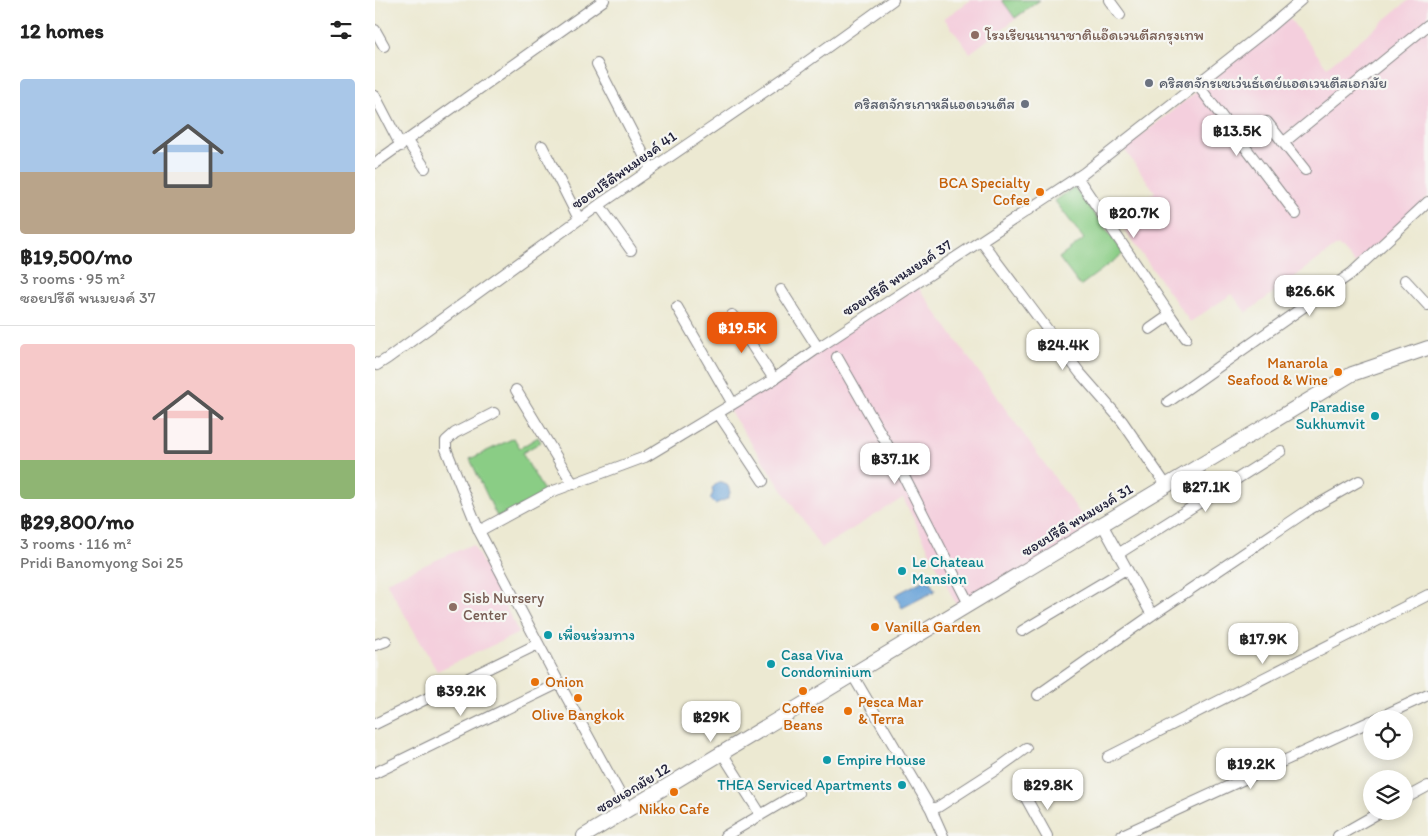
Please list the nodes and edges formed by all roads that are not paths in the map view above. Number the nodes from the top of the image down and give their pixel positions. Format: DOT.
graph roads {
  1 [pos="604,0"];
  2 [pos="893,0"];
  3 [pos="1109,0"];
  4 [pos="1301,0"];
  5 [pos="1120,15"];
  6 [pos="1428,25"];
  7 [pos="375,30"];
  8 [pos="384,46"];
  9 [pos="597,64"];
  10 [pos="1197,84"];
  11 [pos="375,96"];
  12 [pos="1267,122"];
  13 [pos="1283,143"];
  14 [pos="404,144"];
  15 [pos="541,146"];
  16 [pos="375,163"];
  17 [pos="425,168"];
  18 [pos="651,169"];
  19 [pos="1305,170"];
  20 [pos="1077,177"];
  21 [pos="1428,202"];
  22 [pos="599,205"];
  23 [pos="1296,214"];
  24 [pos="579,220"];
  25 [pos="981,241"];
  26 [pos="631,250"];
  27 [pos="1405,280"];
  28 [pos="781,290"];
  29 [pos="1428,305"];
  30 [pos="677,307"];
  31 [pos="1170,314"];
  32 [pos="732,315"];
  33 [pos="1150,329"];
  34 [pos="1186,338"];
  35 [pos="818,348"];
  36 [pos="1428,348"];
  37 [pos="837,357"];
  38 [pos="375,363"];
  39 [pos="773,379"];
  40 [pos="516,390"];
  41 [pos="1168,402"];
  42 [pos="733,404"];
  43 [pos="494,413"];
  44 [pos="718,413"];
  45 [pos="1281,451"];
  46 [pos="1359,481"];
  47 [pos="763,482"];
  48 [pos="573,484"];
  49 [pos="1166,485"];
  50 [pos="1101,524"];
  51 [pos="479,531"];
  52 [pos="1118,554"];
  53 [pos="1126,569"];
  54 [pos="1428,595"];
  55 [pos="969,604"];
  56 [pos="1152,615"];
  57 [pos="1022,631"];
  58 [pos="386,641"];
  59 [pos="538,644"];
  60 [pos="375,646"];
  61 [pos="852,674"];
  62 [pos="559,683"];
  63 [pos="1038,695"];
  64 [pos="1428,695"];
  65 [pos="1396,710"];
  66 [pos="375,724"];
  67 [pos="1363,725"];
  68 [pos="1026,748"];
  69 [pos="723,753"];
  70 [pos="1108,757"];
  71 [pos="375,774"];
  72 [pos="1428,786"];
  73 [pos="798,792"];
  74 [pos="1413,794"];
  75 [pos="1026,798"];
  76 [pos="628,809"];
  77 [pos="931,809"];
  78 [pos="761,815"];
  79 [pos="1366,820"];
  80 [pos="584,836"];
  81 [pos="725,836"];
  82 [pos="944,836"];
  83 [pos="1047,836"];
  84 [pos="1121,836"];
  85 [pos="1338,836"];
  1 -- 14 [label="street"];
  2 -- 18 [label="street, ซอยปรีดีพนมยงค์ 41"];
  3 -- 5 [label="street"];
  4 -- 10 [label="street, ซอยปรีดี พนมยงค์ 37"];
  6 -- 13 [label="street"];
  7 -- 8 [label="street"];
  9 -- 18 [label="street"];
  10 -- 20 [label="street, ซอยปรีดี พนมยงค์ 37"];
  10 -- 23 [label="street"];
  11 -- 14 [label="street"];
  12 -- 13 [label="street"];
  13 -- 19 [label="street"];
  14 -- 16 [label="street"];
  14 -- 17 [label="street"];
  15 -- 24 [label="street"];
  18 -- 22 [label="street, ซอยปรีดีพนมยงค์ 41"];
  20 -- 25 [label="street, ซอยปรีดี พนมยงค์ 37"];
  20 -- 31 [label="street"];
  21 -- 41 [label="street"];
  22 -- 24 [label="street, ซอยปรีดีพนมยงค์ 41"];
  22 -- 26 [label="street"];
  24 -- 38 [label="street, ซอยปรีดีพนมยงค์ 41"];
  25 -- 35 [label="street, ซอยปรีดี พนมยงค์ 37"];
  25 -- 49 [label="street"];
  27 -- 29 [label="street"];
  28 -- 35 [label="street"];
  30 -- 42 [label="street"];
  31 -- 33 [label="street"];
  31 -- 34 [label="street"];
  32 -- 39 [label="street"];
  35 -- 39 [label="street, ซอยปรีดี พนมยงค์ 37"];
  36 -- 49 [label="street, ซอยปรีดี พนมยงค์ 31"];
  37 -- 55 [label="street"];
  39 -- 42 [label="street, ซอยปรีดี พนมยงค์ 37"];
  40 -- 48 [label="street"];
  42 -- 44 [label="street, ซอยปรีดี พนมยงค์ 37"];
  43 -- 51 [label="street"];
  44 -- 47 [label="street"];
  44 -- 48 [label="street, ซอยปรีดี พนมยงค์ 37"];
  45 -- 52 [label="street"];
  46 -- 56 [label="street"];
  48 -- 51 [label="street, ซอยปรีดี พนมยงค์ 37"];
  49 -- 50 [label="street, ซอยปรีดี พนมยงค์ 31"];
  50 -- 52 [label="street"];
  50 -- 55 [label="street, ซอยปรีดี พนมยงค์ 31"];
  51 -- 59 [label="street"];
  52 -- 53 [label="street"];
  53 -- 56 [label="street"];
  53 -- 57 [label="street"];
  54 -- 70 [label="street"];
  55 -- 61 [label="street, ซอยปรีดี พนมยงค์ 31"];
  56 -- 63 [label="street"];
  58 -- 60 [label="street"];
  59 -- 62 [label="street"];
  59 -- 66 [label="street"];
  61 -- 69 [label="street, ซอยเอกมัย 12"];
  61 -- 77 [label="street"];
  62 -- 71 [label="street"];
  62 -- 76 [label="street"];
  64 -- 65 [label="street"];
  67 -- 84 [label="street"];
  68 -- 77 [label="street"];
  69 -- 76 [label="street, ซอยเอกมัย 12"];
  69 -- 78 [label="street"];
  72 -- 74 [label="street"];
  73 -- 78 [label="street"];
  75 -- 83 [label="street"];
  76 -- 80 [label="street, ซอยเอกมัย 12"];
  77 -- 82 [label="street"];
  78 -- 81 [label="street"];
  79 -- 85 [label="street"];
}
